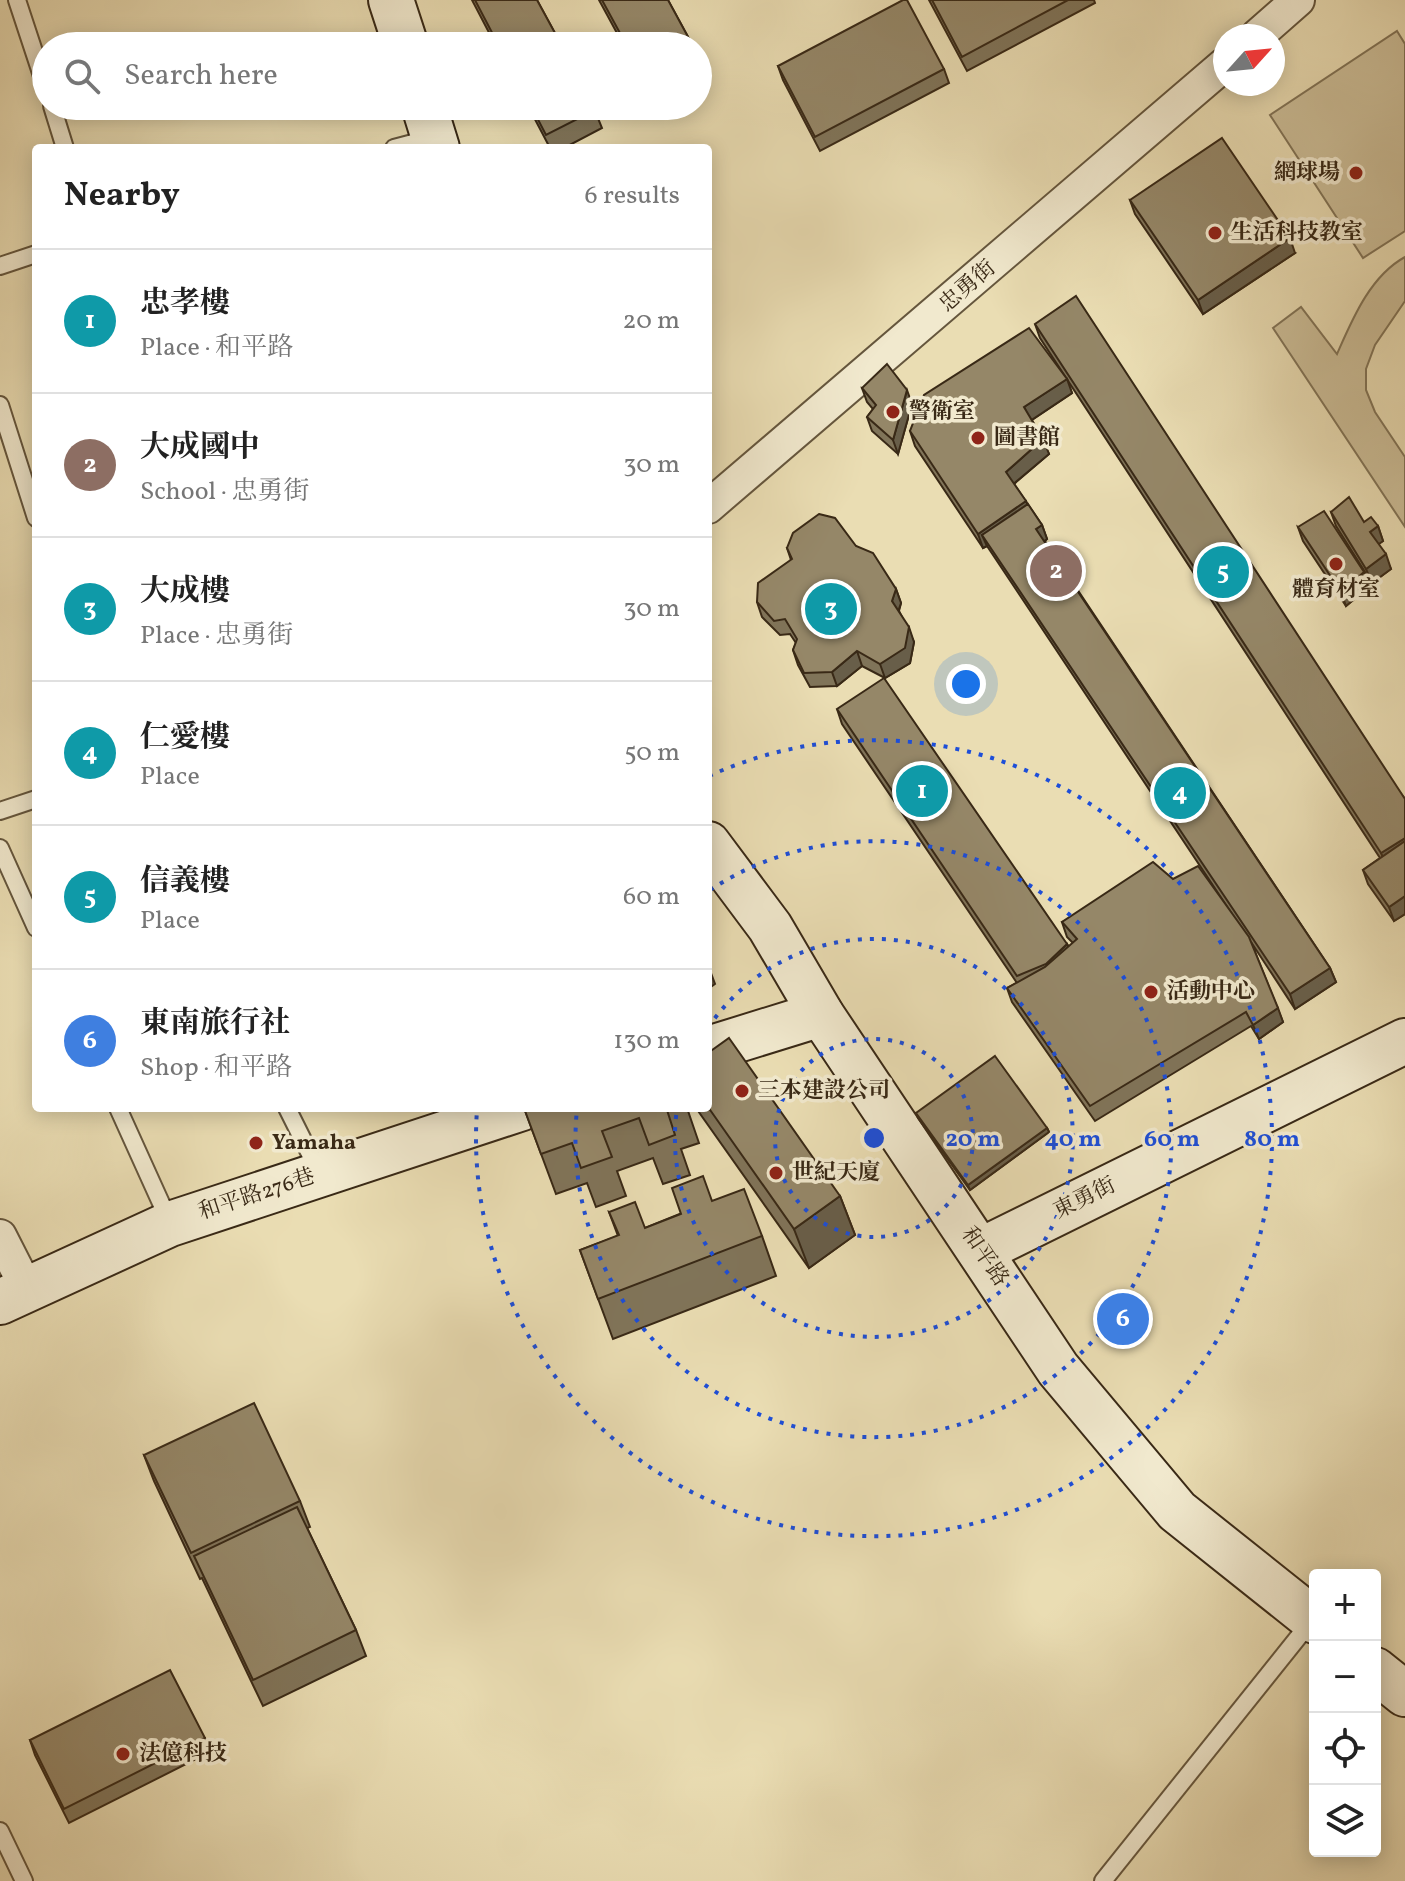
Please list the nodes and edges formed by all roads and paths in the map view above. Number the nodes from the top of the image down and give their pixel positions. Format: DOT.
graph roads {
  1 [pos="17,0"];
  2 [pos="391,0"];
  3 [pos="1298,0"];
  4 [pos="1271,24"];
  5 [pos="401,32"];
  6 [pos="32,46"];
  7 [pos="1213,74"];
  8 [pos="56,120"];
  9 [pos="64,144"];
  10 [pos="32,255"];
  11 [pos="0,266"];
  12 [pos="0,405"];
  13 [pos="712,504"];
  14 [pos="32,505"];
  15 [pos="32,800"];
  16 [pos="0,811"];
  17 [pos="0,848"];
  18 [pos="712,849"];
  19 [pos="32,919"];
  20 [pos="821,1014"];
  21 [pos="1405,1041"];
  22 [pos="712,1048"];
  23 [pos="120,1112"];
  24 [pos="289,1112"];
  25 [pos="504,1112"];
  26 [pos="320,1174"];
  27 [pos="170,1224"];
  28 [pos="0,1236"];
  29 [pos="980,1251"];
  30 [pos="14,1296"];
  31 [pos="1309,1616"];
  32 [pos="1309,1626"];
  33 [pos="1381,1675"];
  34 [pos="1405,1694"];
  35 [pos="0,1831"];
  36 [pos="24,1881"];
  37 [pos="1103,1881"];
  1 -- 6 [label="lane"];
  2 -- 5 [label="street"];
  3 -- 4 [label="street"];
  7 -- 13 [label="street, 忠勇街"];
  8 -- 9 [label="lane"];
  10 -- 11 [label="lane"];
  12 -- 14 [label="lane"];
  15 -- 16 [label="lane"];
  17 -- 19 [label="lane"];
  18 -- 20 [label="street, 和平路"];
  20 -- 22 [label="street"];
  20 -- 29 [label="street, 和平路"];
  21 -- 29 [label="street, 東勇街"];
  23 -- 27 [label="lane"];
  24 -- 26 [label="lane"];
  25 -- 26 [label="street, 和平路276巷"];
  26 -- 27 [label="street, 和平路276巷"];
  27 -- 30 [label="street, 和平路276巷"];
  28 -- 30 [label="street"];
  29 -- 31 [label="street, 和平路"];
  32 -- 37 [label="lane"];
  33 -- 34 [label="street"];
  35 -- 36 [label="lane"];
}
